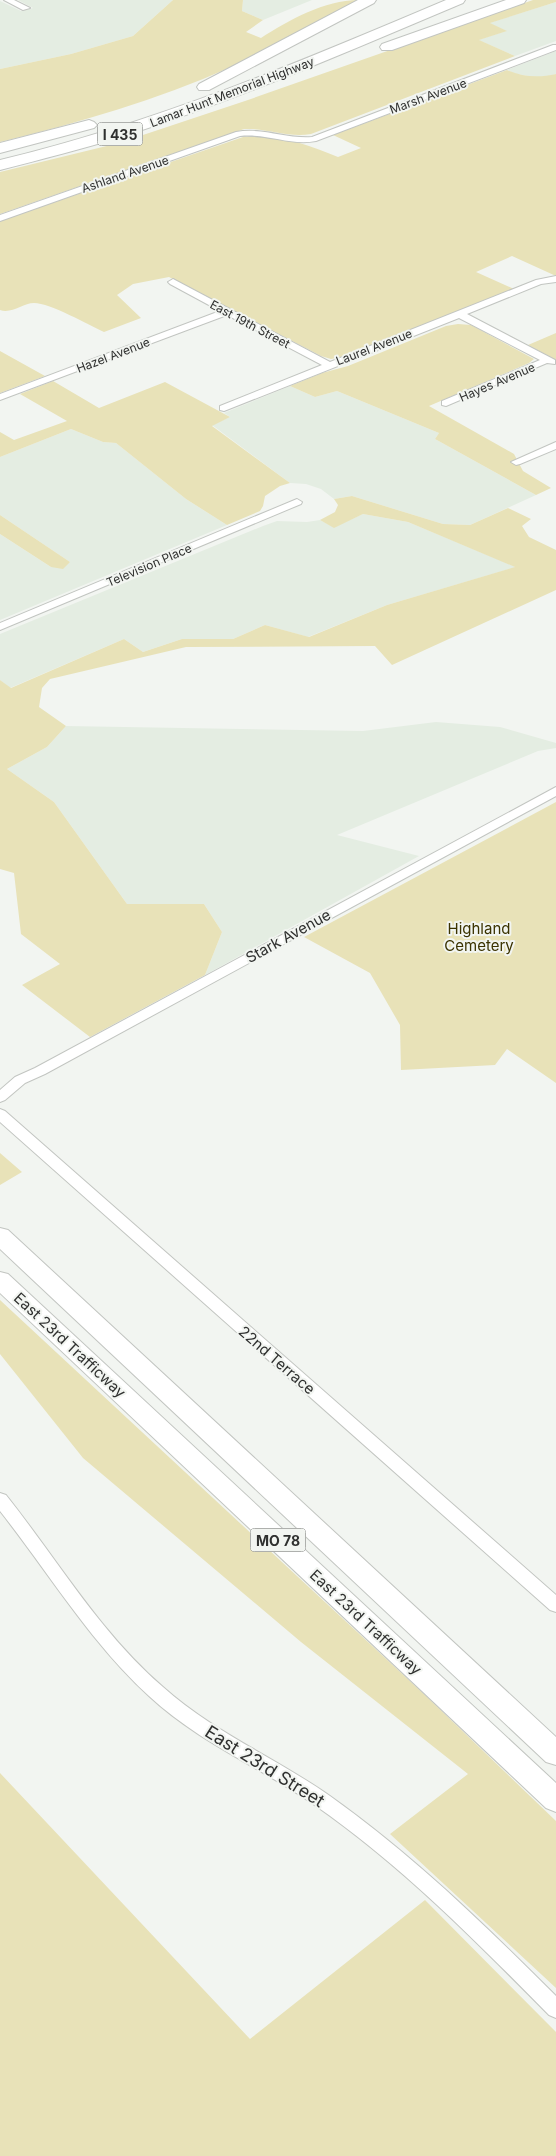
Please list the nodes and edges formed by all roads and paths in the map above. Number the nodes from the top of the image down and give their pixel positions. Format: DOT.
graph roads {
  1 [pos="8,0"];
  2 [pos="369,0"];
  3 [pos="458,0"];
  4 [pos="519,0"];
  5 [pos="26,8"];
  6 [pos="324,40"];
  7 [pos="556,47"];
  8 [pos="204,87"];
  9 [pos="186,93"];
  10 [pos="237,93"];
  11 [pos="104,121"];
  12 [pos="250,131"];
  13 [pos="0,148"];
  14 [pos="0,165"];
  15 [pos="0,218"];
  16 [pos="556,279"];
  17 [pos="173,282"];
  18 [pos="226,312"];
  19 [pos="459,314"];
  20 [pos="552,362"];
  21 [pos="328,365"];
  22 [pos="0,397"];
  23 [pos="446,403"];
  24 [pos="224,408"];
  25 [pos="556,445"];
  26 [pos="516,462"];
  27 [pos="297,502"];
  28 [pos="0,627"];
  29 [pos="556,791"];
  30 [pos="20,1080"];
  31 [pos="0,1097"];
  32 [pos="0,1114"];
  33 [pos="0,1236"];
  34 [pos="0,1280"];
  35 [pos="0,1499"];
  36 [pos="556,1605"];
  37 [pos="556,1754"];
  38 [pos="556,1800"];
  39 [pos="556,2008"];
  1 -- 5 [label="street"];
  2 -- 8 [label="highway"];
  3 -- 10 [label="highway, Lamar Hunt Memorial Highway / I 435"];
  4 -- 10 [label="highway"];
  6 -- 8 [label="highway, Lamar Hunt Memorial Highway"];
  7 -- 12 [label="street, Marsh Avenue"];
  8 -- 9 [label="highway, Lamar Hunt Memorial Highway"];
  10 -- 14 [label="highway, Lamar Hunt Memorial Highway / I 435"];
  11 -- 13 [label="highway, I 435"];
  12 -- 15 [label="street, Ashland Avenue"];
  16 -- 19 [label="street, Laurel Avenue"];
  17 -- 18 [label="street, East 19th Street"];
  18 -- 21 [label="street, East 19th Street"];
  18 -- 22 [label="street, Hazel Avenue"];
  19 -- 20 [label="street"];
  19 -- 21 [label="street, Laurel Avenue"];
  20 -- 23 [label="street, Hayes Avenue"];
  21 -- 24 [label="street, Laurel Avenue"];
  25 -- 26 [label="street"];
  27 -- 28 [label="street, Television Place"];
  29 -- 30 [label="street, Stark Avenue"];
  30 -- 31 [label="street"];
  32 -- 36 [label="street, 22nd Terrace"];
  33 -- 37 [label="main road, MO 78"];
  34 -- 38 [label="main road, East 23rd Trafficway / MO 78"];
  35 -- 39 [label="street, East 23rd Street"];
}
